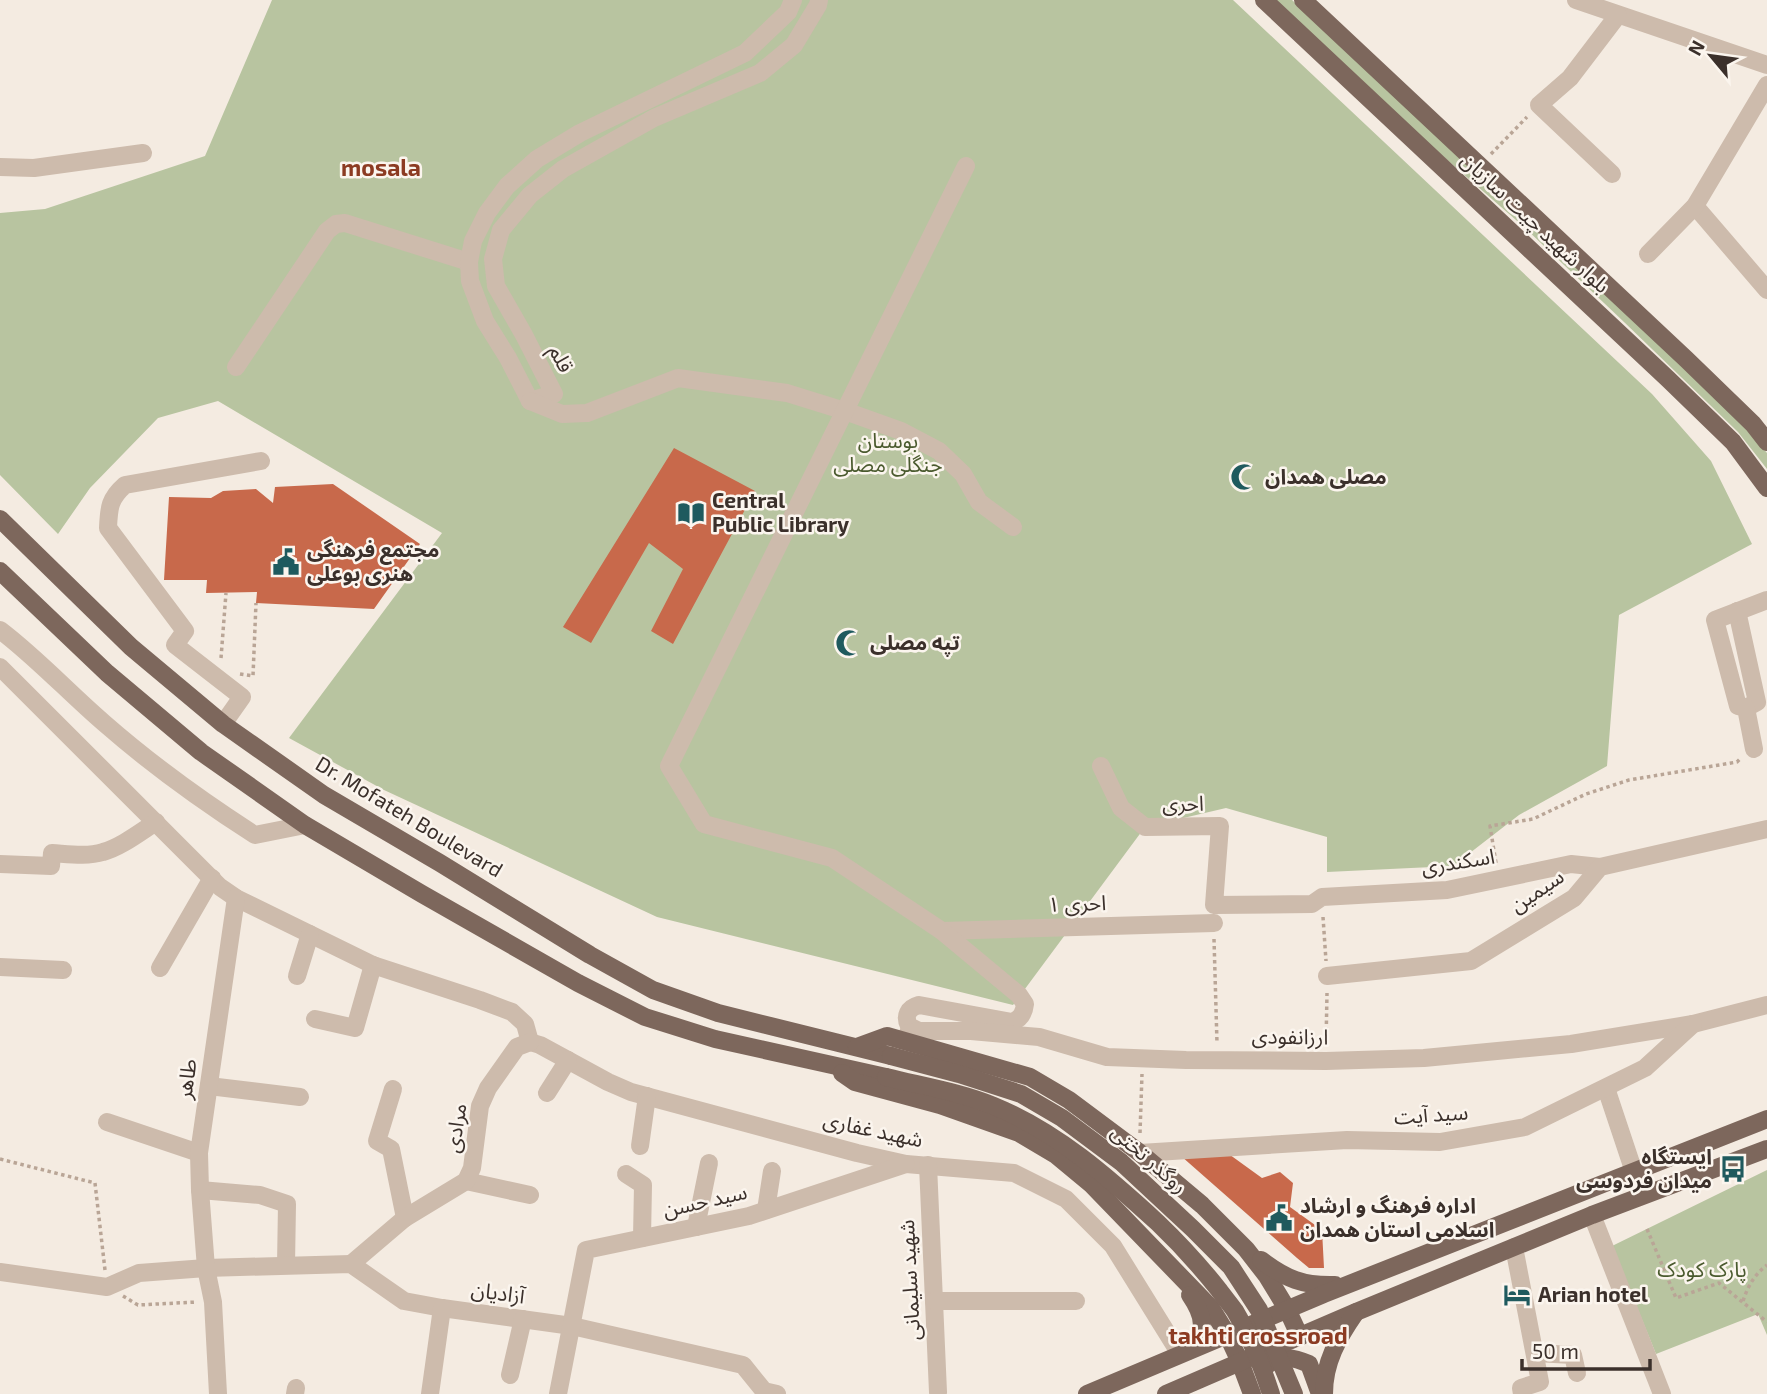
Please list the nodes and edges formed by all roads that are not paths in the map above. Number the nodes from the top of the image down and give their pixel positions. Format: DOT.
graph roads {
  1 [pos="793,0"];
  2 [pos="819,0"];
  3 [pos="1264,0"];
  4 [pos="1303,0"];
  5 [pos="1576,0"];
  6 [pos="1618,15"];
  7 [pos="1767,65"];
  8 [pos="1767,85"];
  9 [pos="1762,108"];
  10 [pos="143,153"];
  11 [pos="966,166"];
  12 [pos="0,167"];
  13 [pos="1612,174"];
  14 [pos="1695,206"];
  15 [pos="1648,254"];
  16 [pos="469,262"];
  17 [pos="1767,290"];
  18 [pos="236,367"];
  19 [pos="530,401"];
  20 [pos="845,411"];
  21 [pos="1767,442"];
  22 [pos="261,461"];
  23 [pos="1767,488"];
  24 [pos="0,519"];
  25 [pos="1013,527"];
  26 [pos="0,570"];
  27 [pos="1767,600"];
  28 [pos="0,630"];
  29 [pos="174,645"];
  30 [pos="0,667"];
  31 [pos="158,668"];
  32 [pos="223,724"];
  33 [pos="1754,749"];
  34 [pos="1101,766"];
  35 [pos="156,822"];
  36 [pos="305,825"];
  37 [pos="1767,829"];
  38 [pos="0,864"];
  39 [pos="1601,867"];
  40 [pos="212,878"];
  41 [pos="236,898"];
  42 [pos="1214,914"];
  43 [pos="942,931"];
  44 [pos="310,934"];
  45 [pos="373,965"];
  46 [pos="0,967"];
  47 [pos="160,968"];
  48 [pos="64,970"];
  49 [pos="298,976"];
  50 [pos="1327,976"];
  51 [pos="1767,1005"];
  52 [pos="315,1019"];
  53 [pos="1693,1024"];
  54 [pos="919,1031"];
  55 [pos="887,1036"];
  56 [pos="530,1042"];
  57 [pos="857,1047"];
  58 [pos="891,1056"];
  59 [pos="568,1060"];
  60 [pos="830,1064"];
  61 [pos="209,1086"];
  62 [pos="1606,1088"];
  63 [pos="393,1089"];
  64 [pos="547,1093"];
  65 [pos="648,1096"];
  66 [pos="300,1097"];
  67 [pos="1767,1119"];
  68 [pos="107,1122"];
  69 [pos="640,1146"];
  70 [pos="1767,1149"];
  71 [pos="199,1153"];
  72 [pos="1140,1153"];
  73 [pos="709,1163"];
  74 [pos="906,1164"];
  75 [pos="928,1165"];
  76 [pos="772,1171"];
  77 [pos="1634,1172"];
  78 [pos="626,1174"];
  79 [pos="466,1181"];
  80 [pos="200,1190"];
  81 [pos="530,1195"];
  82 [pos="766,1210"];
  83 [pos="1592,1215"];
  84 [pos="405,1218"];
  85 [pos="696,1227"];
  86 [pos="642,1238"];
  87 [pos="1514,1247"];
  88 [pos="1246,1250"];
  89 [pos="1164,1258"];
  90 [pos="351,1264"];
  91 [pos="286,1265"];
  92 [pos="206,1268"];
  93 [pos="0,1272"];
  94 [pos="1267,1276"];
  95 [pos="1349,1284"];
  96 [pos="934,1301"];
  97 [pos="1076,1301"];
  98 [pos="442,1308"];
  99 [pos="1211,1308"];
  100 [pos="1287,1309"];
  101 [pos="1356,1312"];
  102 [pos="523,1319"];
  103 [pos="572,1326"];
  104 [pos="1227,1334"];
  105 [pos="1300,1337"];
  106 [pos="1184,1353"];
  107 [pos="1535,1353"];
  108 [pos="1240,1362"];
  109 [pos="1577,1373"];
  110 [pos="510,1375"];
  111 [pos="1171,1392"];
  112 [pos="1251,1392"];
  113 [pos="941,1393"];
  114 [pos="218,1394"];
  115 [pos="430,1394"];
  116 [pos="558,1394"];
  117 [pos="777,1394"];
  118 [pos="1087,1394"];
  119 [pos="1207,1394"];
  120 [pos="1271,1394"];
  121 [pos="1294,1394"];
  122 [pos="1322,1394"];
  123 [pos="1522,1394"];
  124 [pos="1662,1394"];
  1 -- 16 [label="street"];
  2 -- 19 [label="street, قلم"];
  3 -- 23 [label="main road, بلوار شهید چیت سازیان"];
  4 -- 21 [label="main road, بلوار شهید چیت سازیان"];
  5 -- 6 [label="street"];
  6 -- 7 [label="street"];
  6 -- 13 [label="street"];
  8 -- 9 [label="street"];
  9 -- 14 [label="street"];
  10 -- 12 [label="street"];
  11 -- 20 [label="street"];
  14 -- 15 [label="street"];
  14 -- 17 [label="street"];
  16 -- 18 [label="street"];
  16 -- 19 [label="street"];
  19 -- 20 [label="street"];
  20 -- 25 [label="street"];
  20 -- 43 [label="street"];
  22 -- 29 [label="street"];
  24 -- 31 [label="main road, Dr. Mofateh Boulevard"];
  26 -- 36 [label="main road"];
  27 -- 33 [label="street"];
  28 -- 36 [label="street"];
  29 -- 31 [label="street"];
  29 -- 32 [label="street"];
  30 -- 35 [label="street"];
  31 -- 32 [label="main road, Dr. Mofateh Boulevard"];
  32 -- 57 [label="main road, Dr. Mofateh Boulevard"];
  34 -- 42 [label="street, احری"];
  35 -- 38 [label="street"];
  35 -- 40 [label="street"];
  36 -- 60 [label="main road"];
  37 -- 39 [label="street"];
  39 -- 42 [label="street, اسکندری"];
  39 -- 50 [label="street, سیمین"];
  40 -- 41 [label="street"];
  40 -- 47 [label="street"];
  41 -- 44 [label="street"];
  41 -- 61 [label="street, طاهر"];
  42 -- 43 [label="street, احری ۱"];
  43 -- 54 [label="street"];
  44 -- 45 [label="street"];
  44 -- 49 [label="street"];
  45 -- 52 [label="street"];
  45 -- 56 [label="street"];
  46 -- 48 [label="street"];
  51 -- 53 [label="street, ارزانفودی"];
  53 -- 54 [label="street, ارزانفودی"];
  53 -- 62 [label="street, سید آیت"];
  54 -- 55 [label="street, ارزانفودی"];
  55 -- 57 [label="main road"];
  55 -- 72 [label="main road"];
  56 -- 59 [label="street, شهید غفاری"];
  56 -- 79 [label="street, مرادی"];
  57 -- 58 [label="main road, Dr. Mofateh Boulevard"];
  58 -- 121 [label="main road, روگذر تختی, bridge"];
  59 -- 64 [label="street"];
  59 -- 65 [label="street, شهید غفاری"];
  60 -- 89 [label="main road"];
  60 -- 120 [label="main road, روگذر تختی, bridge"];
  61 -- 66 [label="street"];
  61 -- 71 [label="street, طاهر"];
  62 -- 72 [label="street, سید آیت"];
  62 -- 77 [label="street"];
  63 -- 84 [label="street"];
  65 -- 69 [label="street"];
  65 -- 74 [label="street, شهید غفاری"];
  67 -- 77 [label="main road"];
  68 -- 71 [label="street"];
  70 -- 83 [label="main road"];
  71 -- 80 [label="street, طاهر"];
  72 -- 88 [label="main road"];
  73 -- 85 [label="street"];
  74 -- 75 [label="street, شهید غفاری"];
  74 -- 82 [label="street, سید حسن"];
  75 -- 96 [label="street, شهید سلیمانی"];
  75 -- 106 [label="street, شهید غفاری"];
  76 -- 82 [label="street"];
  77 -- 95 [label="main road"];
  78 -- 86 [label="street"];
  79 -- 81 [label="street"];
  79 -- 84 [label="street, مرادی"];
  80 -- 91 [label="street"];
  80 -- 92 [label="street, طاهر"];
  82 -- 85 [label="street, سید حسن"];
  83 -- 87 [label="main road"];
  83 -- 124 [label="street"];
  84 -- 90 [label="street, مرادی"];
  85 -- 86 [label="street, سید حسن"];
  86 -- 103 [label="street, سید حسن"];
  87 -- 101 [label="main road"];
  87 -- 107 [label="street"];
  88 -- 94 [label="main road"];
  88 -- 95 [label="main road"];
  89 -- 99 [label="main road"];
  89 -- 106 [label="main road"];
  90 -- 91 [label="street"];
  90 -- 98 [label="street, آزادیان"];
  91 -- 92 [label="street"];
  92 -- 93 [label="street"];
  92 -- 114 [label="street, طاهر"];
  94 -- 99 [label="main road"];
  94 -- 100 [label="main road"];
  95 -- 100 [label="main road"];
  96 -- 97 [label="street"];
  96 -- 113 [label="street, شهید سلیمانی"];
  98 -- 102 [label="street, آزادیان"];
  98 -- 115 [label="street"];
  99 -- 104 [label="main road"];
  100 -- 104 [label="main road"];
  100 -- 105 [label="main road"];
  101 -- 105 [label="main road"];
  101 -- 122 [label="main road"];
  102 -- 103 [label="street, آزادیان"];
  102 -- 110 [label="street"];
  103 -- 116 [label="street"];
  103 -- 117 [label="street, آزادیان"];
  104 -- 106 [label="main road"];
  104 -- 108 [label="main road"];
  105 -- 108 [label="main road"];
  106 -- 118 [label="main road"];
  107 -- 109 [label="street"];
  107 -- 123 [label="street"];
  108 -- 111 [label="main road"];
  108 -- 112 [label="main road"];
  111 -- 119 [label="main road"];
  112 -- 122 [label="main road"];
}
